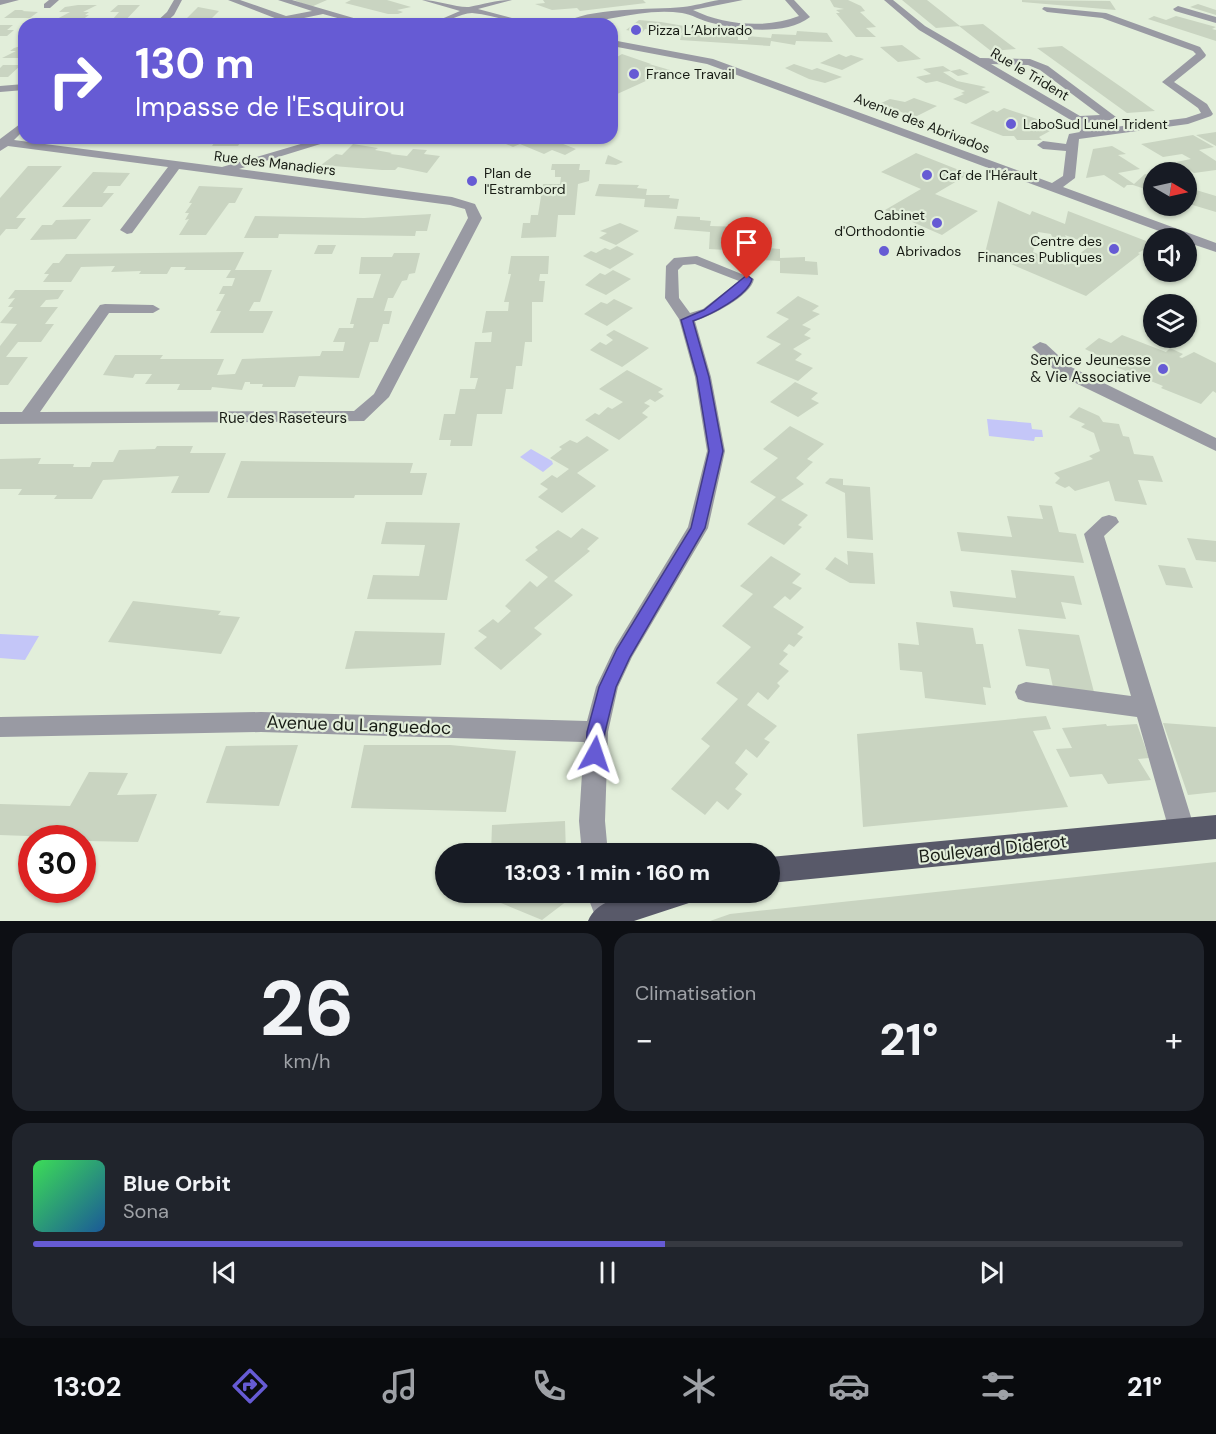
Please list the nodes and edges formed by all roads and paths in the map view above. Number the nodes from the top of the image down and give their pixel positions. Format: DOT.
graph roads {
  1 [pos="15,0"];
  2 [pos="178,0"];
  3 [pos="232,0"];
  4 [pos="282,0"];
  5 [pos="426,0"];
  6 [pos="508,0"];
  7 [pos="739,0"];
  8 [pos="789,0"];
  9 [pos="888,0"];
  10 [pos="0,2"];
  11 [pos="1047,9"];
  12 [pos="1178,9"];
  13 [pos="469,10"];
  14 [pos="686,10"];
  15 [pos="321,12"];
  16 [pos="166,18"];
  17 [pos="282,18"];
  18 [pos="290,18"];
  19 [pos="345,18"];
  20 [pos="450,18"];
  21 [pos="504,18"];
  22 [pos="594,18"];
  23 [pos="1216,20"];
  24 [pos="618,44"];
  25 [pos="979,61"];
  26 [pos="18,88"];
  27 [pos="0,89"];
  28 [pos="1212,113"];
  29 [pos="1078,120"];
  30 [pos="18,129"];
  31 [pos="1088,134"];
  32 [pos="2,144"];
  33 [pos="313,144"];
  34 [pos="1043,145"];
  35 [pos="1072,148"];
  36 [pos="176,165"];
  37 [pos="219,171"];
  38 [pos="1052,189"];
  39 [pos="470,207"];
  40 [pos="127,230"];
  41 [pos="1216,248"];
  42 [pos="153,309"];
  43 [pos="687,320"];
  44 [pos="1040,347"];
  45 [pos="0,418"];
  46 [pos="27,418"];
  47 [pos="1216,445"];
  48 [pos="1109,522"];
  49 [pos="1026,692"];
  50 [pos="1146,708"];
  51 [pos="0,727"];
  52 [pos="596,732"];
  53 [pos="1216,827"];
  54 [pos="1182,830"];
  55 [pos="595,843"];
  56 [pos="780,869"];
  57 [pos="635,903"];
  58 [pos="603,910"];
  1 -- 10 [label="street"];
  2 -- 16 [label="street"];
  3 -- 17 [label="street"];
  4 -- 15 [label="street"];
  5 -- 13 [label="street"];
  6 -- 13 [label="street"];
  7 -- 14 [label="street"];
  8 -- 14 [label="street"];
  9 -- 25 [label="street, Rue le Trident"];
  11 -- 28 [label="street"];
  12 -- 23 [label="street"];
  13 -- 20 [label="street"];
  13 -- 21 [label="street"];
  14 -- 22 [label="street"];
  15 -- 18 [label="street"];
  15 -- 19 [label="street"];
  24 -- 38 [label="street, Avenue des Abrivados"];
  25 -- 29 [label="street, Rue le Trident"];
  25 -- 29 [label="street"];
  26 -- 27 [label="street"];
  28 -- 31 [label="street"];
  29 -- 31 [label="street, Rue le Trident"];
  30 -- 32 [label="street"];
  31 -- 35 [label="street"];
  32 -- 36 [label="street, Rue des Manadiers"];
  33 -- 37 [label="street"];
  34 -- 35 [label="street"];
  35 -- 38 [label="street"];
  36 -- 37 [label="street, Rue des Manadiers"];
  36 -- 40 [label="street"];
  37 -- 39 [label="street, Rue des Manadiers"];
  38 -- 41 [label="street, Avenue des Abrivados"];
  39 -- 46 [label="street, Rue des Raseteurs"];
  42 -- 46 [label="street"];
  43 -- 43 [label="street"];
  43 -- 52 [label="street"];
  44 -- 47 [label="street"];
  45 -- 46 [label="street, Rue des Raseteurs"];
  48 -- 50 [label="street"];
  49 -- 50 [label="street"];
  50 -- 54 [label="street"];
  51 -- 52 [label="street, Avenue du Languedoc"];
  52 -- 55 [label="street"];
  53 -- 54 [label="main road, Boulevard Diderot"];
  54 -- 56 [label="main road, Boulevard Diderot"];
  57 -- 58 [label="main road"];
}
